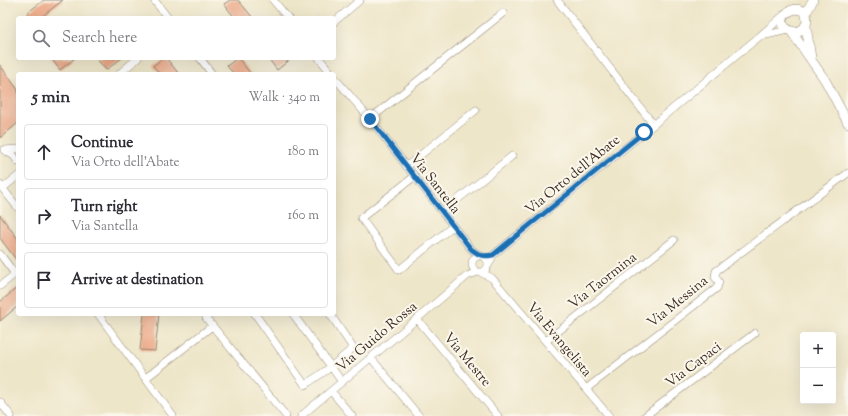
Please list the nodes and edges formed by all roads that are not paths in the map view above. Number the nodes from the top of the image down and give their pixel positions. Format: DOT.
graph roads {
  1 [pos="154,0"];
  2 [pos="274,0"];
  3 [pos="360,0"];
  4 [pos="557,0"];
  5 [pos="805,0"];
  6 [pos="813,0"];
  7 [pos="796,7"];
  8 [pos="503,13"];
  9 [pos="806,14"];
  10 [pos="166,16"];
  11 [pos="286,16"];
  12 [pos="783,16"];
  13 [pos="336,20"];
  14 [pos="806,26"];
  15 [pos="789,30"];
  16 [pos="760,36"];
  17 [pos="811,59"];
  18 [pos="136,60"];
  19 [pos="202,60"];
  20 [pos="321,60"];
  21 [pos="121,72"];
  22 [pos="210,72"];
  23 [pos="330,72"];
  24 [pos="336,79"];
  25 [pos="476,110"];
  26 [pos="370,119"];
  27 [pos="848,123"];
  28 [pos="653,124"];
  29 [pos="16,149"];
  30 [pos="2,150"];
  31 [pos="512,156"];
  32 [pos="16,159"];
  33 [pos="407,166"];
  34 [pos="848,173"];
  35 [pos="415,176"];
  36 [pos="16,177"];
  37 [pos="2,186"];
  38 [pos="16,205"];
  39 [pos="442,212"];
  40 [pos="453,226"];
  41 [pos="674,240"];
  42 [pos="471,249"];
  43 [pos="0,254"];
  44 [pos="493,255"];
  45 [pos="482,257"];
  46 [pos="473,263"];
  47 [pos="488,266"];
  48 [pos="480,272"];
  49 [pos="467,276"];
  50 [pos="492,278"];
  51 [pos="0,286"];
  52 [pos="100,316"];
  53 [pos="208,316"];
  54 [pos="256,316"];
  55 [pos="294,316"];
  56 [pos="331,316"];
  57 [pos="417,319"];
  58 [pos="212,326"];
  59 [pos="755,333"];
  60 [pos="546,342"];
  61 [pos="371,358"];
  62 [pos="331,367"];
  63 [pos="146,378"];
  64 [pos="342,382"];
  65 [pos="586,389"];
  66 [pos="331,391"];
  67 [pos="0,402"];
  68 [pos="11,416"];
  69 [pos="173,416"];
  70 [pos="286,416"];
  71 [pos="302,416"];
  72 [pos="352,416"];
  73 [pos="418,416"];
  74 [pos="498,416"];
  75 [pos="608,416"];
  76 [pos="645,416"];
  1 -- 10 [label="street"];
  2 -- 11 [label="street"];
  3 -- 13 [label="street"];
  4 -- 28 [label="street"];
  5 -- 7 [label="street"];
  6 -- 9 [label="street"];
  7 -- 9 [label="street"];
  7 -- 12 [label="street"];
  8 -- 26 [label="street"];
  9 -- 14 [label="street"];
  12 -- 15 [label="street"];
  12 -- 16 [label="street, Via Orto dell'Abate"];
  14 -- 15 [label="street"];
  14 -- 17 [label="street"];
  15 -- 16 [label="street"];
  15 -- 17 [label="street"];
  16 -- 28 [label="street, Via Orto dell'Abate"];
  17 -- 27 [label="street"];
  18 -- 21 [label="street"];
  19 -- 22 [label="street"];
  20 -- 23 [label="street"];
  24 -- 26 [label="street, Via Santella"];
  25 -- 33 [label="street"];
  26 -- 33 [label="street, Via Santella"];
  28 -- 44 [label="street, Via Orto dell'Abate"];
  29 -- 30 [label="street"];
  30 -- 32 [label="street"];
  31 -- 39 [label="street"];
  33 -- 35 [label="street, Via Santella"];
  34 -- 65 [label="street, Via Messina"];
  35 -- 39 [label="street, Via Santella"];
  35 -- 40 [label="street"];
  36 -- 37 [label="street"];
  37 -- 38 [label="street"];
  39 -- 40 [label="street, Via Santella"];
  40 -- 42 [label="street, Via Santella"];
  41 -- 60 [label="street, Via Taormina"];
  42 -- 45 [label="street, Via Santella"];
  42 -- 46 [label="street, Via Santella"];
  43 -- 51 [label="street"];
  44 -- 45 [label="street, Via Orto dell'Abate"];
  44 -- 47 [label="street, Via Orto dell'Abate"];
  45 -- 46 [label="street"];
  45 -- 47 [label="street"];
  46 -- 48 [label="street"];
  46 -- 49 [label="street, Via Guido Rossa"];
  47 -- 48 [label="street"];
  47 -- 50 [label="street, Via Evangelista"];
  48 -- 49 [label="street, Via Guido Rossa"];
  48 -- 50 [label="street, Via Evangelista"];
  49 -- 57 [label="street, Via Guido Rossa"];
  50 -- 60 [label="street, Via Evangelista"];
  52 -- 63 [label="street"];
  53 -- 58 [label="street"];
  54 -- 62 [label="street"];
  55 -- 62 [label="street"];
  56 -- 62 [label="street"];
  57 -- 61 [label="street, Via Guido Rossa"];
  57 -- 74 [label="street, Via Mestre"];
  58 -- 63 [label="street"];
  58 -- 70 [label="street"];
  59 -- 76 [label="street, Via Capaci"];
  60 -- 65 [label="street, Via Evangelista"];
  61 -- 64 [label="street, Via Guido Rossa"];
  61 -- 73 [label="street"];
  62 -- 64 [label="street"];
  63 -- 69 [label="street"];
  64 -- 66 [label="street, Via Guido Rossa"];
  65 -- 75 [label="street, Via Evangelista"];
  66 -- 71 [label="street, Via Guido Rossa"];
  66 -- 72 [label="street"];
  67 -- 68 [label="street"];
}
